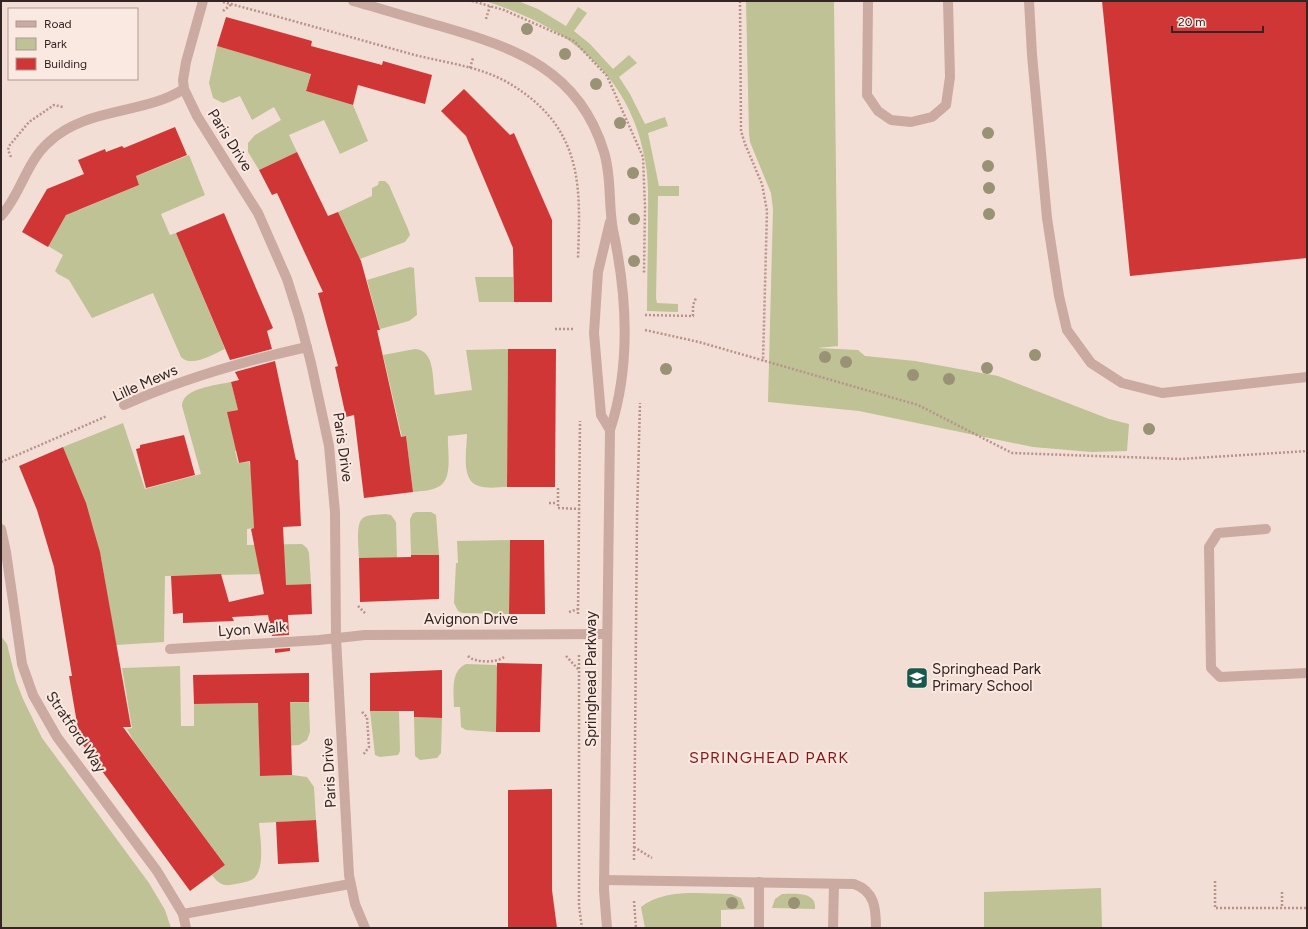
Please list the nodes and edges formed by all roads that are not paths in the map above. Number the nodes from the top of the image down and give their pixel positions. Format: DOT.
graph roads {
  1 [pos="203,1"];
  2 [pos="353,1"];
  3 [pos="868,1"];
  4 [pos="948,1"];
  5 [pos="1029,1"];
  6 [pos="184,89"];
  7 [pos="1,216"];
  8 [pos="611,218"];
  9 [pos="307,347"];
  10 [pos="1307,377"];
  11 [pos="124,405"];
  12 [pos="610,430"];
  13 [pos="1,528"];
  14 [pos="1266,530"];
  15 [pos="606,634"];
  16 [pos="336,638"];
  17 [pos="170,649"];
  18 [pos="1307,673"];
  19 [pos="604,880"];
  20 [pos="759,882"];
  21 [pos="350,884"];
  22 [pos="834,884"];
  23 [pos="183,914"];
  24 [pos="186,928"];
  25 [pos="364,928"];
  26 [pos="607,928"];
  27 [pos="759,928"];
  28 [pos="833,928"];
  29 [pos="876,928"];
  1 -- 6 [label="street, Paris Drive"];
  2 -- 8 [label="street, Springhead Parkway"];
  3 -- 4 [label="street"];
  5 -- 10 [label="street"];
  6 -- 7 [label="street"];
  6 -- 9 [label="street, Paris Drive"];
  8 -- 12 [label="street, Springhead Parkway"];
  8 -- 12 [label="street, Springhead Parkway"];
  9 -- 11 [label="street, Lille Mews"];
  9 -- 16 [label="street, Paris Drive"];
  12 -- 15 [label="street, Springhead Parkway"];
  13 -- 23 [label="street, Stratford Way"];
  14 -- 18 [label="street"];
  15 -- 16 [label="street, Avignon Drive"];
  15 -- 19 [label="street, Springhead Parkway"];
  16 -- 17 [label="street, Lyon Walk"];
  16 -- 21 [label="street, Paris Drive"];
  19 -- 20 [label="street"];
  19 -- 26 [label="street, Springhead Parkway"];
  20 -- 22 [label="street"];
  20 -- 27 [label="street"];
  21 -- 23 [label="street"];
  21 -- 25 [label="street, Paris Drive"];
  22 -- 28 [label="street"];
  22 -- 29 [label="street"];
  23 -- 24 [label="street, Stratford Way"];
}
